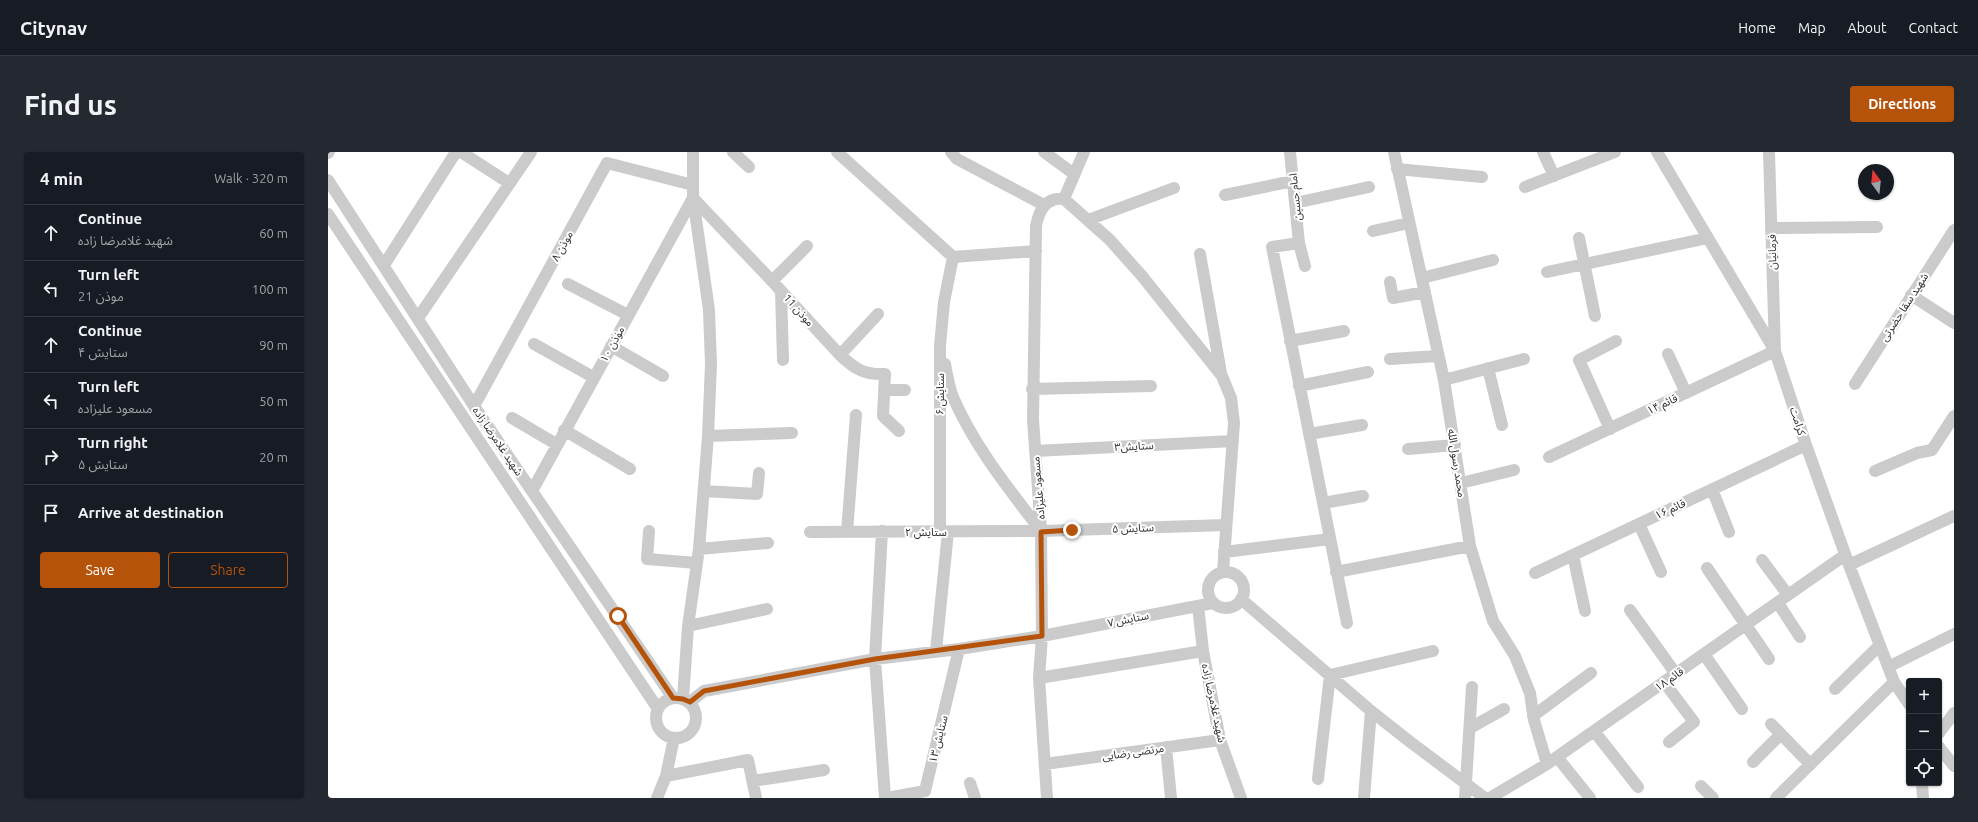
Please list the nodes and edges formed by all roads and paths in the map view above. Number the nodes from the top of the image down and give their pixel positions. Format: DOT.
graph roads {
  1 [pos="456,152"];
  2 [pos="461,152"];
  3 [pos="530,152"];
  4 [pos="693,152"];
  5 [pos="733,152"];
  6 [pos="837,152"];
  7 [pos="951,152"];
  8 [pos="1044,152"];
  9 [pos="1084,152"];
  10 [pos="1290,152"];
  11 [pos="1394,152"];
  12 [pos="1543,152"];
  13 [pos="1615,152"];
  14 [pos="1657,152"];
  15 [pos="1769,152"];
  16 [pos="749,167"];
  17 [pos="1397,168"];
  18 [pos="1074,174"];
  19 [pos="1554,176"];
  20 [pos="1482,177"];
  21 [pos="328,180"];
  22 [pos="1293,181"];
  23 [pos="509,183"];
  24 [pos="693,185"];
  25 [pos="1369,187"];
  26 [pos="1525,187"];
  27 [pos="1174,188"];
  28 [pos="1225,196"];
  29 [pos="693,198"];
  30 [pos="1064,199"];
  31 [pos="1295,203"];
  32 [pos="1044,205"];
  33 [pos="328,214"];
  34 [pos="1088,220"];
  35 [pos="1409,223"];
  36 [pos="1877,227"];
  37 [pos="1771,228"];
  38 [pos="1954,230"];
  39 [pos="1373,231"];
  40 [pos="1579,238"];
  41 [pos="1708,238"];
  42 [pos="1299,243"];
  43 [pos="806,246"];
  44 [pos="1036,251"];
  45 [pos="1200,254"];
  46 [pos="953,257"];
  47 [pos="1493,260"];
  48 [pos="384,265"];
  49 [pos="1583,265"];
  50 [pos="1305,266"];
  51 [pos="1547,272"];
  52 [pos="1422,278"];
  53 [pos="772,281"];
  54 [pos="1390,282"];
  55 [pos="568,284"];
  56 [pos="781,292"];
  57 [pos="1424,292"];
  58 [pos="1911,295"];
  59 [pos="878,314"];
  60 [pos="628,315"];
  61 [pos="1595,316"];
  62 [pos="418,318"];
  63 [pos="1954,323"];
  64 [pos="1344,331"];
  65 [pos="1290,341"];
  66 [pos="1616,341"];
  67 [pos="534,344"];
  68 [pos="611,346"];
  69 [pos="940,346"];
  70 [pos="1775,351"];
  71 [pos="1668,354"];
  72 [pos="840,355"];
  73 [pos="1438,356"];
  74 [pos="1390,359"];
  75 [pos="1524,359"];
  76 [pos="783,360"];
  77 [pos="1488,368"];
  78 [pos="1368,372"];
  79 [pos="663,376"];
  80 [pos="1222,376"];
  81 [pos="593,377"];
  82 [pos="1444,380"];
  83 [pos="1855,384"];
  84 [pos="1151,386"];
  85 [pos="1299,386"];
  86 [pos="1032,389"];
  87 [pos="884,390"];
  88 [pos="906,390"];
  89 [pos="1686,393"];
  90 [pos="474,406"];
  91 [pos="856,415"];
  92 [pos="1954,416"];
  93 [pos="512,418"];
  94 [pos="1362,425"];
  95 [pos="1502,425"];
  96 [pos="1610,429"];
  97 [pos="564,430"];
  98 [pos="899,431"];
  99 [pos="792,433"];
  100 [pos="1309,434"];
  101 [pos="708,436"];
  102 [pos="1233,441"];
  103 [pos="556,444"];
  104 [pos="1455,445"];
  105 [pos="1806,445"];
  106 [pos="1408,449"];
  107 [pos="1035,451"];
  108 [pos="1549,457"];
  109 [pos="630,469"];
  110 [pos="1514,470"];
  111 [pos="1875,471"];
  112 [pos="759,473"];
  113 [pos="1461,483"];
  114 [pos="1712,489"];
  115 [pos="532,491"];
  116 [pos="704,491"];
  117 [pos="1363,496"];
  118 [pos="1322,503"];
  119 [pos="1954,516"];
  120 [pos="1639,524"];
  121 [pos="1225,525"];
  122 [pos="882,531"];
  123 [pos="649,532"];
  124 [pos="810,532"];
  125 [pos="847,532"];
  126 [pos="944,532"];
  127 [pos="1041,532"];
  128 [pos="1729,532"];
  129 [pos="1330,539"];
  130 [pos="768,543"];
  131 [pos="1470,546"];
  132 [pos="699,549"];
  133 [pos="1224,552"];
  134 [pos="1573,555"];
  135 [pos="1762,560"];
  136 [pos="1847,560"];
  137 [pos="697,563"];
  138 [pos="1707,568"];
  139 [pos="1223,572"];
  140 [pos="1336,572"];
  141 [pos="1660,572"];
  142 [pos="1534,574"];
  143 [pos="1788,595"];
  144 [pos="1241,599"];
  145 [pos="1213,603"];
  146 [pos="1778,603"];
  147 [pos="1198,606"];
  148 [pos="766,609"];
  149 [pos="1630,610"];
  150 [pos="1585,611"];
  151 [pos="1347,623"];
  152 [pos="1746,624"];
  153 [pos="688,626"];
  154 [pos="1954,634"];
  155 [pos="1042,636"];
  156 [pos="1800,637"];
  157 [pos="1880,645"];
  158 [pos="959,649"];
  159 [pos="936,651"];
  160 [pos="1203,651"];
  161 [pos="1432,651"];
  162 [pos="1704,654"];
  163 [pos="875,659"];
  164 [pos="1769,659"];
  165 [pos="1888,667"];
  166 [pos="1591,673"];
  167 [pos="1676,674"];
  168 [pos="1330,675"];
  169 [pos="1040,678"];
  170 [pos="1664,682"];
  171 [pos="1894,682"];
  172 [pos="1472,686"];
  173 [pos="1835,689"];
  174 [pos="682,700"];
  175 [pos="1906,700"];
  176 [pos="658,709"];
  177 [pos="1504,709"];
  178 [pos="1742,709"];
  179 [pos="1371,711"];
  180 [pos="1954,713"];
  181 [pos="1533,716"];
  182 [pos="1770,724"];
  183 [pos="1470,728"];
  184 [pos="1942,729"];
  185 [pos="1594,731"];
  186 [pos="1780,734"];
  187 [pos="674,738"];
  188 [pos="1220,740"];
  189 [pos="1669,742"];
  190 [pos="1166,747"];
  191 [pos="1941,750"];
  192 [pos="1552,761"];
  193 [pos="1753,762"];
  194 [pos="1045,764"];
  195 [pos="1810,764"];
  196 [pos="1954,766"];
  197 [pos="824,770"];
  198 [pos="666,776"];
  199 [pos="1318,779"];
  200 [pos="753,781"];
  201 [pos="970,783"];
  202 [pos="1467,784"];
  203 [pos="1701,786"];
  204 [pos="1922,786"];
  205 [pos="1638,787"];
  206 [pos="657,798"];
  207 [pos="756,798"];
  208 [pos="886,798"];
  209 [pos="975,798"];
  210 [pos="1047,798"];
  211 [pos="1171,798"];
  212 [pos="1241,798"];
  213 [pos="1364,798"];
  214 [pos="1465,798"];
  215 [pos="1485,798"];
  216 [pos="1490,798"];
  217 [pos="1590,798"];
  218 [pos="1713,798"];
  219 [pos="1776,798"];
  220 [pos="1923,798"];
  1 -- 48 [label="street"];
  2 -- 23 [label="street"];
  3 -- 23 [label="street"];
  4 -- 24 [label="street"];
  5 -- 16 [label="street"];
  6 -- 46 [label="street"];
  7 -- 32 [label="street"];
  8 -- 18 [label="street"];
  9 -- 18 [label="street"];
  10 -- 22 [label="street, امام حسین"];
  11 -- 17 [label="street, محمد رسول الله"];
  12 -- 19 [label="street"];
  13 -- 19 [label="street"];
  14 -- 41 [label="street, کرامت"];
  15 -- 37 [label="street, فرمانیان"];
  17 -- 20 [label="street"];
  17 -- 35 [label="street, محمد رسول الله"];
  18 -- 30 [label="street"];
  19 -- 26 [label="street"];
  21 -- 48 [label="street, شهید غلامرضا زاده"];
  22 -- 28 [label="street"];
  22 -- 31 [label="street, امام حسین"];
  23 -- 62 [label="street"];
  24 -- 29 [label="street"];
  24 -- 90 [label="street, موذن ۸"];
  25 -- 31 [label="street"];
  27 -- 34 [label="street"];
  29 -- 53 [label="street, موذن 11"];
  29 -- 60 [label="street, موٰذن ۱۰"];
  29 -- 101 [label="street"];
  30 -- 32 [label="street"];
  30 -- 34 [label="street"];
  31 -- 42 [label="street, امام حسین"];
  32 -- 44 [label="street, مسعود علیزاده"];
  33 -- 176 [label="street, شهید غلامرضا زاده"];
  34 -- 80 [label="street"];
  35 -- 39 [label="street"];
  35 -- 52 [label="street, محمد رسول الله"];
  36 -- 37 [label="street"];
  37 -- 70 [label="street, فرمانیان"];
  38 -- 58 [label="street, شهید سقا حضرتی"];
  40 -- 49 [label="street"];
  41 -- 49 [label="street"];
  41 -- 70 [label="street, کرامت"];
  42 -- 50 [label="street, امام حسین"];
  42 -- 65 [label="street"];
  43 -- 53 [label="street"];
  44 -- 46 [label="street"];
  44 -- 86 [label="street, مسعود علیزاده"];
  45 -- 80 [label="street"];
  46 -- 69 [label="street, ستایش ۶"];
  47 -- 52 [label="street"];
  48 -- 62 [label="street, شهید غلامرضا زاده"];
  49 -- 51 [label="street"];
  49 -- 61 [label="street"];
  52 -- 57 [label="street, محمد رسول الله"];
  53 -- 56 [label="street, موذن 11"];
  54 -- 57 [label="street"];
  55 -- 60 [label="street"];
  56 -- 72 [label="street, موذن 11"];
  56 -- 76 [label="street"];
  57 -- 73 [label="street, محمد رسول الله"];
  58 -- 63 [label="street"];
  58 -- 83 [label="street, شهید سقا حضرتی"];
  59 -- 72 [label="street"];
  60 -- 68 [label="street, موٰذن ۱۰"];
  62 -- 90 [label="street, شهید غلامرضا زاده"];
  64 -- 65 [label="street"];
  65 -- 85 [label="street"];
  66 -- 96 [label="street"];
  67 -- 81 [label="street"];
  68 -- 79 [label="street"];
  68 -- 81 [label="street, موٰذن ۱۰"];
  69 -- 126 [label="street, ستایش ۶"];
  69 -- 127 [label="street"];
  70 -- 89 [label="street, قائم ۱۴"];
  70 -- 105 [label="street, کرامت"];
  71 -- 89 [label="street"];
  72 -- 87 [label="street, موذن 11"];
  73 -- 74 [label="street"];
  73 -- 82 [label="street, محمد رسول الله"];
  75 -- 77 [label="street"];
  77 -- 82 [label="street"];
  77 -- 95 [label="street"];
  78 -- 85 [label="street"];
  80 -- 102 [label="street"];
  81 -- 97 [label="street, موٰذن ۱۰"];
  82 -- 104 [label="street, محمد رسول الله"];
  84 -- 86 [label="street"];
  85 -- 100 [label="street"];
  86 -- 107 [label="street, مسعود علیزاده"];
  87 -- 88 [label="street"];
  87 -- 98 [label="street, موذن 11"];
  89 -- 96 [label="street, قائم ۱۴"];
  90 -- 115 [label="street, شهید غلامرضا زاده"];
  91 -- 125 [label="street"];
  92 -- 111 [label="street"];
  93 -- 103 [label="street"];
  94 -- 100 [label="street"];
  96 -- 108 [label="street, قائم ۱۴"];
  97 -- 103 [label="street, موٰذن ۱۰"];
  97 -- 109 [label="street"];
  99 -- 101 [label="street"];
  100 -- 118 [label="street"];
  101 -- 116 [label="street"];
  102 -- 107 [label="street, ستایش۳"];
  102 -- 121 [label="street"];
  103 -- 115 [label="street, موٰذن ۱۰"];
  104 -- 106 [label="street"];
  104 -- 113 [label="street, محمد رسول الله"];
  105 -- 114 [label="street, قائم ۱۶"];
  105 -- 136 [label="street, کرامت"];
  107 -- 127 [label="street, مسعود علیزاده"];
  110 -- 113 [label="street"];
  112 -- 116 [label="street"];
  113 -- 131 [label="street, محمد رسول الله"];
  114 -- 120 [label="street, قائم ۱۶"];
  114 -- 128 [label="street"];
  115 -- 174 [label="street, شهید غلامرضا زاده"];
  116 -- 132 [label="street"];
  117 -- 118 [label="street"];
  118 -- 129 [label="street"];
  119 -- 136 [label="street, قائم ۱۸"];
  120 -- 134 [label="street, قائم ۱۶"];
  120 -- 141 [label="street"];
  121 -- 127 [label="street, ستایش ۵"];
  121 -- 133 [label="street"];
  122 -- 125 [label="street, ستایش ۲"];
  122 -- 126 [label="street, ستایش ۲"];
  122 -- 163 [label="street"];
  123 -- 137 [label="street"];
  124 -- 125 [label="street, ستایش ۲"];
  126 -- 127 [label="street, ستایش ۲"];
  126 -- 159 [label="street"];
  127 -- 155 [label="street, مسعود علیزاده"];
  129 -- 133 [label="street"];
  129 -- 140 [label="street"];
  130 -- 132 [label="street"];
  131 -- 140 [label="street"];
  131 -- 181 [label="street, محمد رسول الله"];
  132 -- 137 [label="street"];
  133 -- 139 [label="street"];
  134 -- 142 [label="street, قائم ۱۶"];
  134 -- 150 [label="street"];
  135 -- 143 [label="street"];
  136 -- 143 [label="street, قائم ۱۸"];
  136 -- 157 [label="street, کرامت"];
  137 -- 153 [label="street"];
  138 -- 152 [label="street"];
  139 -- 144 [label="street"];
  139 -- 145 [label="street"];
  140 -- 151 [label="street"];
  143 -- 146 [label="street, قائم ۱۸"];
  144 -- 145 [label="street"];
  144 -- 168 [label="street"];
  145 -- 147 [label="street, ستایش ۷"];
  146 -- 152 [label="street, قائم ۱۸"];
  146 -- 156 [label="street"];
  147 -- 155 [label="street, ستایش ۷"];
  147 -- 160 [label="street, شهید غلامرضا زاده"];
  148 -- 153 [label="street"];
  149 -- 167 [label="street"];
  152 -- 162 [label="street, قائم ۱۸"];
  152 -- 164 [label="street"];
  153 -- 174 [label="street"];
  154 -- 165 [label="street"];
  155 -- 158 [label="street, ستایش ۷"];
  155 -- 169 [label="street, مسعود علیزاده"];
  157 -- 165 [label="street, کرامت"];
  157 -- 173 [label="street"];
  158 -- 159 [label="street, ستایش ۷"];
  158 -- 208 [label="street, ستایش ۱۳"];
  159 -- 163 [label="street, ستایش ۷"];
  160 -- 169 [label="street"];
  160 -- 188 [label="street, شهید غلامرضا زاده"];
  161 -- 168 [label="street"];
  162 -- 167 [label="street, قائم ۱۸"];
  162 -- 178 [label="street"];
  163 -- 174 [label="street, ستایش ۷"];
  163 -- 208 [label="street"];
  165 -- 171 [label="street, کرامت"];
  166 -- 181 [label="street"];
  167 -- 170 [label="street, قائم ۱۸"];
  168 -- 179 [label="street"];
  168 -- 199 [label="street"];
  169 -- 194 [label="street, مسعود علیزاده"];
  170 -- 185 [label="street, قائم ۱۸"];
  170 -- 189 [label="street"];
  171 -- 175 [label="street, کرامت"];
  171 -- 195 [label="street"];
  172 -- 183 [label="street"];
  174 -- 176 [label="street"];
  174 -- 187 [label="street"];
  176 -- 187 [label="street"];
  177 -- 183 [label="street"];
  179 -- 202 [label="street"];
  179 -- 213 [label="street"];
  180 -- 184 [label="street"];
  181 -- 192 [label="street, محمد رسول الله"];
  182 -- 186 [label="street"];
  183 -- 202 [label="street"];
  185 -- 192 [label="street, قائم ۱۸"];
  185 -- 205 [label="street"];
  186 -- 193 [label="street"];
  186 -- 195 [label="street"];
  187 -- 198 [label="street"];
  188 -- 190 [label="street, مرتضی رضایی"];
  188 -- 212 [label="street, شهید غلامرضا زاده"];
  190 -- 194 [label="street, مرتضی رضایی"];
  190 -- 211 [label="street"];
  191 -- 196 [label="street"];
  192 -- 216 [label="street, قائم ۱۸"];
  192 -- 217 [label="street"];
  194 -- 210 [label="street, مسعود علیزاده"];
  195 -- 219 [label="street"];
  197 -- 200 [label="street"];
  198 -- 200 [label="street"];
  198 -- 206 [label="street"];
  200 -- 207 [label="street"];
  201 -- 209 [label="street"];
  202 -- 214 [label="street"];
  202 -- 215 [label="street"];
  203 -- 218 [label="street"];
  204 -- 220 [label="street"];
}
